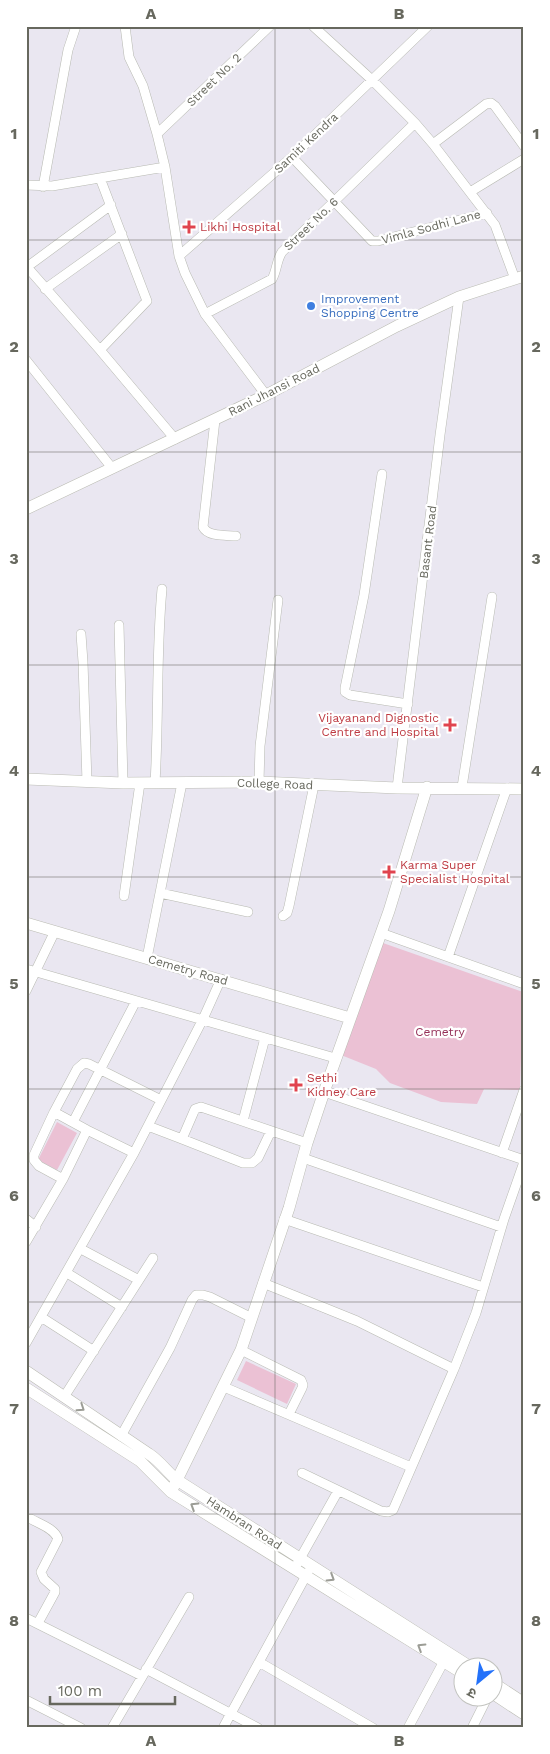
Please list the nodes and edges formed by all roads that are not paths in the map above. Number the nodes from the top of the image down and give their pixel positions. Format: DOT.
graph roads {
  1 [pos="77,26"];
  2 [pos="125,26"];
  3 [pos="270,26"];
  4 [pos="313,26"];
  5 [pos="428,26"];
  6 [pos="372,80"];
  7 [pos="415,123"];
  8 [pos="157,134"];
  9 [pos="433,144"];
  10 [pos="524,146"];
  11 [pos="292,157"];
  12 [pos="524,160"];
  13 [pos="165,167"];
  14 [pos="100,178"];
  15 [pos="26,185"];
  16 [pos="43,186"];
  17 [pos="470,192"];
  18 [pos="334,202"];
  19 [pos="111,205"];
  20 [pos="487,213"];
  21 [pos="122,234"];
  22 [pos="180,256"];
  23 [pos="26,267"];
  24 [pos="519,278"];
  25 [pos="45,289"];
  26 [pos="459,297"];
  27 [pos="205,314"];
  28 [pos="100,350"];
  29 [pos="26,360"];
  30 [pos="266,396"];
  31 [pos="215,420"];
  32 [pos="175,440"];
  33 [pos="112,468"];
  34 [pos="382,474"];
  35 [pos="27,508"];
  36 [pos="236,536"];
  37 [pos="162,589"];
  38 [pos="492,597"];
  39 [pos="278,600"];
  40 [pos="119,624"];
  41 [pos="81,634"];
  42 [pos="408,704"];
  43 [pos="26,779"];
  44 [pos="87,782"];
  45 [pos="259,782"];
  46 [pos="123,783"];
  47 [pos="140,783"];
  48 [pos="155,783"];
  49 [pos="182,783"];
  50 [pos="314,785"];
  51 [pos="427,787"];
  52 [pos="462,787"];
  53 [pos="397,788"];
  54 [pos="507,788"];
  55 [pos="524,789"];
  56 [pos="160,893"];
  57 [pos="124,896"];
  58 [pos="248,912"];
  59 [pos="283,916"];
  60 [pos="26,923"];
  61 [pos="55,932"];
  62 [pos="381,934"];
  63 [pos="448,957"];
  64 [pos="147,958"];
  65 [pos="26,969"];
  66 [pos="36,972"];
  67 [pos="221,979"];
  68 [pos="524,984"];
  69 [pos="26,991"];
  70 [pos="136,1001"];
  71 [pos="350,1018"];
  72 [pos="203,1019"];
  73 [pos="265,1038"];
  74 [pos="335,1058"];
  75 [pos="101,1070"];
  76 [pos="524,1090"];
  77 [pos="324,1092"];
  78 [pos="161,1100"];
  79 [pos="54,1112"];
  80 [pos="244,1121"];
  81 [pos="73,1122"];
  82 [pos="148,1126"];
  83 [pos="87,1130"];
  84 [pos="271,1131"];
  85 [pos="182,1139"];
  86 [pos="307,1144"];
  87 [pos="134,1152"];
  88 [pos="502,1153"];
  89 [pos="303,1158"];
  90 [pos="524,1161"];
  91 [pos="63,1179"];
  92 [pos="284,1219"];
  93 [pos="26,1220"];
  94 [pos="36,1227"];
  95 [pos="501,1227"];
  96 [pos="26,1242"];
  97 [pos="81,1248"];
  98 [pos="153,1258"];
  99 [pos="67,1273"];
  100 [pos="139,1280"];
  101 [pos="263,1283"];
  102 [pos="483,1287"];
  103 [pos="122,1307"];
  104 [pos="41,1317"];
  105 [pos="252,1318"];
  106 [pos="26,1343"];
  107 [pos="241,1350"];
  108 [pos="94,1351"];
  109 [pos="454,1369"];
  110 [pos="26,1372"];
  111 [pos="224,1387"];
  112 [pos="26,1388"];
  113 [pos="64,1397"];
  114 [pos="289,1414"];
  115 [pos="121,1436"];
  116 [pos="411,1467"];
  117 [pos="302,1474"];
  118 [pos="177,1480"];
  119 [pos="338,1491"];
  120 [pos="171,1492"];
  121 [pos="28,1518"];
  122 [pos="26,1528"];
  123 [pos="297,1563"];
  124 [pos="309,1571"];
  125 [pos="189,1597"];
  126 [pos="26,1618"];
  127 [pos="38,1623"];
  128 [pos="452,1656"];
  129 [pos="444,1661"];
  130 [pos="259,1662"];
  131 [pos="452,1666"];
  132 [pos="144,1672"];
  133 [pos="502,1689"];
  134 [pos="26,1700"];
  135 [pos="502,1700"];
  136 [pos="524,1703"];
  137 [pos="483,1706"];
  138 [pos="231,1714"];
  139 [pos="524,1714"];
  140 [pos="64,1724"];
  141 [pos="81,1728"];
  142 [pos="112,1728"];
  143 [pos="223,1728"];
  144 [pos="258,1728"];
  145 [pos="374,1728"];
  146 [pos="408,1728"];
  147 [pos="472,1728"];
  1 -- 16 [label="street"];
  2 -- 8 [label="street"];
  3 -- 8 [label="street, Street No. 2"];
  4 -- 6 [label="street"];
  5 -- 6 [label="street, Samiti Kendra"];
  6 -- 7 [label="street"];
  6 -- 11 [label="street, Samiti Kendra"];
  7 -- 9 [label="street"];
  7 -- 18 [label="street, Street No. 6"];
  8 -- 13 [label="street"];
  9 -- 10 [label="street"];
  9 -- 17 [label="street"];
  11 -- 18 [label="street, Vimla Sodhi Lane"];
  11 -- 22 [label="street, Samiti Kendra"];
  12 -- 17 [label="street"];
  13 -- 14 [label="street"];
  13 -- 22 [label="street"];
  14 -- 16 [label="street"];
  14 -- 19 [label="street"];
  15 -- 16 [label="street"];
  17 -- 20 [label="street"];
  18 -- 20 [label="street, Vimla Sodhi Lane"];
  18 -- 27 [label="street, Street No. 6"];
  19 -- 21 [label="street"];
  19 -- 23 [label="street"];
  20 -- 24 [label="street"];
  21 -- 25 [label="street"];
  21 -- 28 [label="street"];
  22 -- 27 [label="street"];
  23 -- 25 [label="street"];
  24 -- 26 [label="street, Rani Jhansi Road"];
  25 -- 28 [label="street"];
  26 -- 30 [label="street, Rani Jhansi Road"];
  26 -- 42 [label="street, Basant Road"];
  27 -- 30 [label="street"];
  28 -- 32 [label="street"];
  29 -- 33 [label="street"];
  30 -- 31 [label="street, Rani Jhansi Road"];
  31 -- 32 [label="street, Rani Jhansi Road"];
  31 -- 36 [label="street"];
  32 -- 33 [label="street, Rani Jhansi Road"];
  33 -- 35 [label="street, Rani Jhansi Road"];
  34 -- 42 [label="street"];
  37 -- 48 [label="street"];
  38 -- 52 [label="street"];
  39 -- 45 [label="street"];
  40 -- 46 [label="street"];
  41 -- 44 [label="street"];
  42 -- 53 [label="street, Basant Road"];
  43 -- 44 [label="street, College Road"];
  44 -- 46 [label="street, College Road"];
  45 -- 49 [label="street, College Road"];
  45 -- 50 [label="street, College Road"];
  46 -- 47 [label="street, College Road"];
  47 -- 48 [label="street, College Road"];
  47 -- 57 [label="street"];
  48 -- 49 [label="street, College Road"];
  49 -- 56 [label="street"];
  50 -- 53 [label="street, College Road"];
  50 -- 59 [label="street"];
  51 -- 52 [label="street, College Road"];
  51 -- 53 [label="street, College Road"];
  51 -- 62 [label="street"];
  52 -- 54 [label="street, College Road"];
  54 -- 55 [label="street, College Road"];
  54 -- 63 [label="street"];
  56 -- 58 [label="street"];
  56 -- 64 [label="street"];
  60 -- 61 [label="street, Cemetry Road"];
  61 -- 64 [label="street, Cemetry Road"];
  61 -- 66 [label="street"];
  62 -- 63 [label="street"];
  62 -- 71 [label="street"];
  63 -- 68 [label="street"];
  64 -- 67 [label="street, Cemetry Road"];
  65 -- 66 [label="street"];
  66 -- 69 [label="street"];
  66 -- 70 [label="street"];
  67 -- 71 [label="street, Cemetry Road"];
  67 -- 72 [label="street"];
  70 -- 72 [label="street"];
  70 -- 75 [label="street"];
  71 -- 74 [label="street"];
  72 -- 73 [label="street"];
  72 -- 78 [label="street"];
  73 -- 74 [label="street"];
  73 -- 80 [label="street"];
  74 -- 77 [label="street"];
  75 -- 78 [label="street"];
  75 -- 79 [label="street"];
  75 -- 81 [label="street"];
  76 -- 88 [label="street"];
  77 -- 86 [label="street"];
  77 -- 88 [label="street"];
  78 -- 82 [label="street"];
  79 -- 81 [label="street"];
  79 -- 91 [label="street"];
  80 -- 84 [label="street"];
  80 -- 85 [label="street"];
  81 -- 83 [label="street"];
  82 -- 85 [label="street"];
  82 -- 87 [label="street"];
  83 -- 87 [label="street"];
  83 -- 91 [label="street"];
  84 -- 85 [label="street"];
  84 -- 86 [label="street"];
  86 -- 89 [label="street"];
  87 -- 97 [label="street"];
  88 -- 90 [label="street"];
  89 -- 92 [label="street"];
  89 -- 95 [label="street"];
  90 -- 95 [label="street"];
  91 -- 94 [label="street"];
  92 -- 101 [label="street"];
  92 -- 102 [label="street"];
  93 -- 94 [label="street"];
  94 -- 96 [label="street"];
  95 -- 102 [label="street"];
  97 -- 99 [label="street"];
  97 -- 100 [label="street"];
  98 -- 100 [label="street"];
  99 -- 103 [label="street"];
  99 -- 104 [label="street"];
  100 -- 103 [label="street"];
  101 -- 105 [label="street"];
  101 -- 109 [label="street"];
  102 -- 109 [label="street"];
  103 -- 108 [label="street"];
  104 -- 106 [label="street"];
  104 -- 108 [label="street"];
  105 -- 107 [label="street"];
  105 -- 115 [label="street"];
  107 -- 111 [label="street"];
  107 -- 114 [label="street"];
  108 -- 113 [label="street"];
  109 -- 116 [label="street"];
  110 -- 113 [label="street, Hambran Road"];
  111 -- 114 [label="street"];
  111 -- 118 [label="street"];
  112 -- 120 [label="street, Hambran Road"];
  113 -- 115 [label="street, Hambran Road, one-way"];
  114 -- 116 [label="street"];
  115 -- 118 [label="street, Hambran Road"];
  116 -- 119 [label="street"];
  117 -- 119 [label="street"];
  118 -- 120 [label="street"];
  118 -- 123 [label="street, Hambran Road"];
  119 -- 123 [label="street"];
  123 -- 120 [label="street, Hambran Road, one-way"];
  121 -- 122 [label="street"];
  121 -- 127 [label="street"];
  123 -- 124 [label="street, Hambran Road"];
  124 -- 128 [label="street, Hambran Road, one-way"];
  129 -- 124 [label="street, Hambran Road, one-way"];
  124 -- 130 [label="street"];
  125 -- 132 [label="street"];
  126 -- 127 [label="street"];
  127 -- 132 [label="street"];
  129 -- 131 [label="street, Hambran Road"];
  129 -- 146 [label="street"];
  130 -- 138 [label="street"];
  130 -- 145 [label="street"];
  132 -- 138 [label="street"];
  132 -- 142 [label="street"];
  133 -- 136 [label="street"];
  134 -- 140 [label="street"];
  135 -- 139 [label="street"];
  137 -- 147 [label="street"];
  138 -- 143 [label="street"];
  138 -- 144 [label="street"];
  140 -- 141 [label="street"];
}
